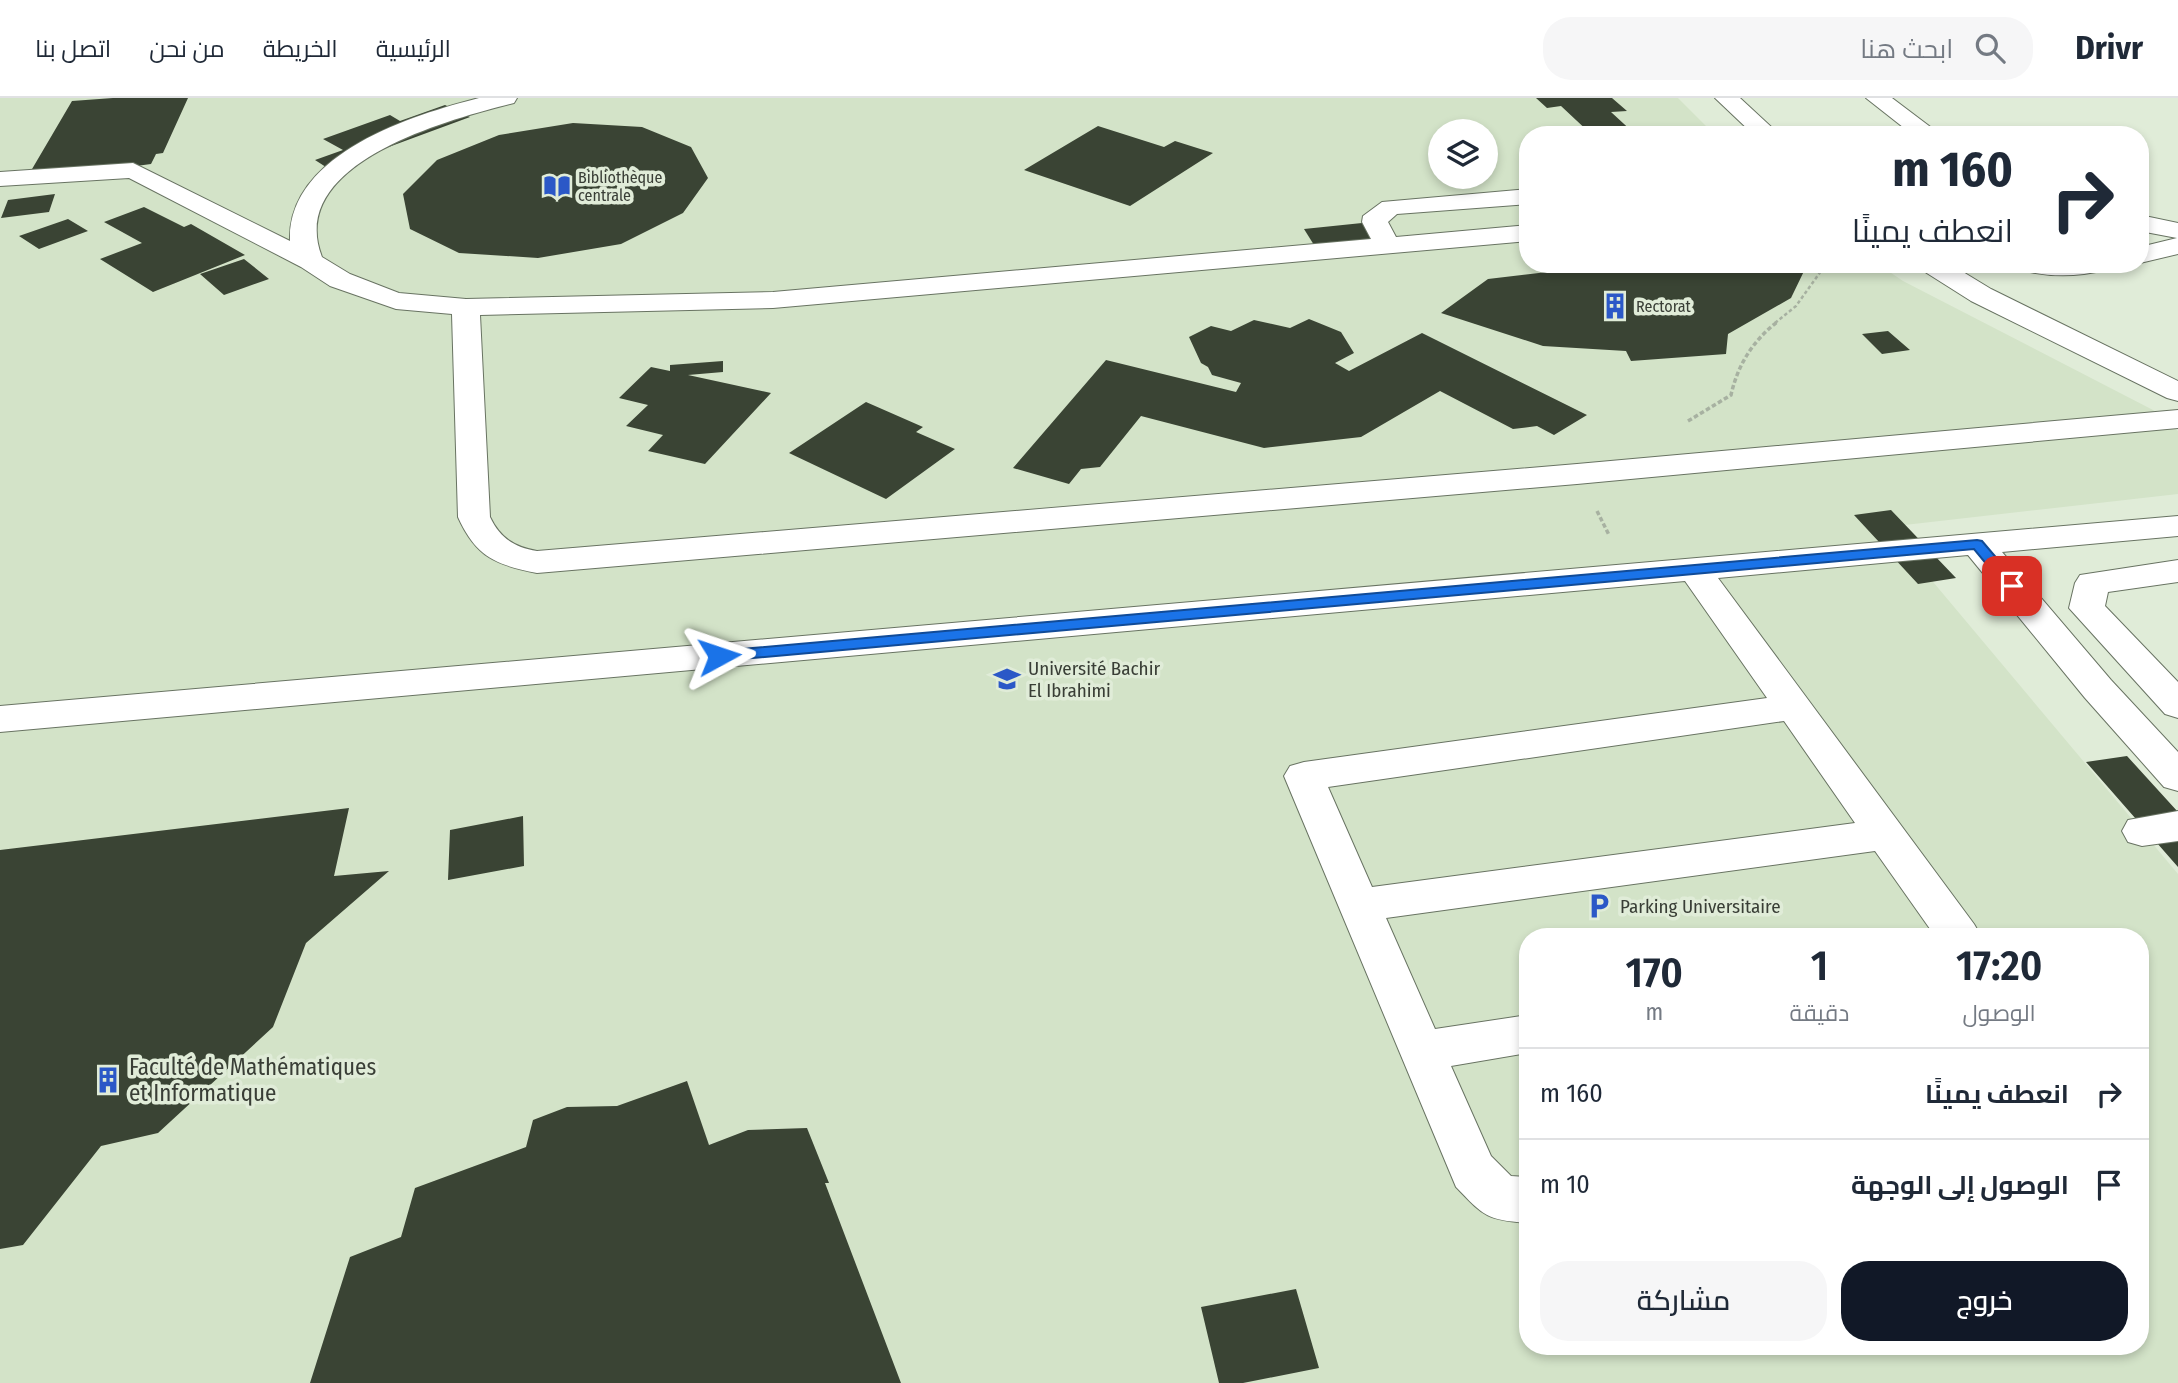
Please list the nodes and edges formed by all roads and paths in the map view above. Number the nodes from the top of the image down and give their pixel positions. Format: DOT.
graph roads {
  1 [pos="506,98"];
  2 [pos="1726,98"];
  3 [pos="1877,98"];
  4 [pos="1758,126"];
  5 [pos="1914,126"];
  6 [pos="0,179"];
  7 [pos="1519,197"];
  8 [pos="2149,225"];
  9 [pos="2178,231"];
  10 [pos="1519,234"];
  11 [pos="1388,246"];
  12 [pos="2178,246"];
  13 [pos="2149,253"];
  14 [pos="310,261"];
  15 [pos="1820,273"];
  16 [pos="1945,273"];
  17 [pos="466,307"];
  18 [pos="2178,392"];
  19 [pos="2178,419"];
  20 [pos="1686,422"];
  21 [pos="1577,474"];
  22 [pos="2178,526"];
  23 [pos="1977,544"];
  24 [pos="1694,569"];
  25 [pos="2178,570"];
  26 [pos="1632,575"];
  27 [pos="2178,705"];
  28 [pos="1794,707"];
  29 [pos="0,719"];
  30 [pos="2178,777"];
  31 [pos="1886,834"];
  32 [pos="1359,905"];
  33 [pos="1953,928"];
  34 [pos="1519,1035"];
  35 [pos="1422,1051"];
  36 [pos="1519,1199"];
  1 -- 14 [label="lane"];
  2 -- 4 [label="lane"];
  3 -- 5 [label="lane"];
  6 -- 14 [label="lane"];
  7 -- 11 [label="lane"];
  8 -- 9 [label="lane"];
  10 -- 11 [label="lane"];
  11 -- 17 [label="lane"];
  12 -- 13 [label="lane"];
  14 -- 17 [label="lane"];
  15 -- 20 [label="path"];
  16 -- 18 [label="lane"];
  17 -- 21 [label="lane"];
  19 -- 21 [label="lane"];
  21 -- 26 [label="path"];
  22 -- 23 [label="lane"];
  23 -- 24 [label="lane"];
  23 -- 30 [label="lane"];
  24 -- 26 [label="lane"];
  24 -- 28 [label="lane"];
  25 -- 27 [label="lane"];
  26 -- 29 [label="lane"];
  28 -- 31 [label="lane"];
  28 -- 32 [label="lane"];
  31 -- 32 [label="lane"];
  31 -- 33 [label="lane"];
  32 -- 35 [label="lane"];
  34 -- 35 [label="lane"];
  35 -- 36 [label="lane"];
}
